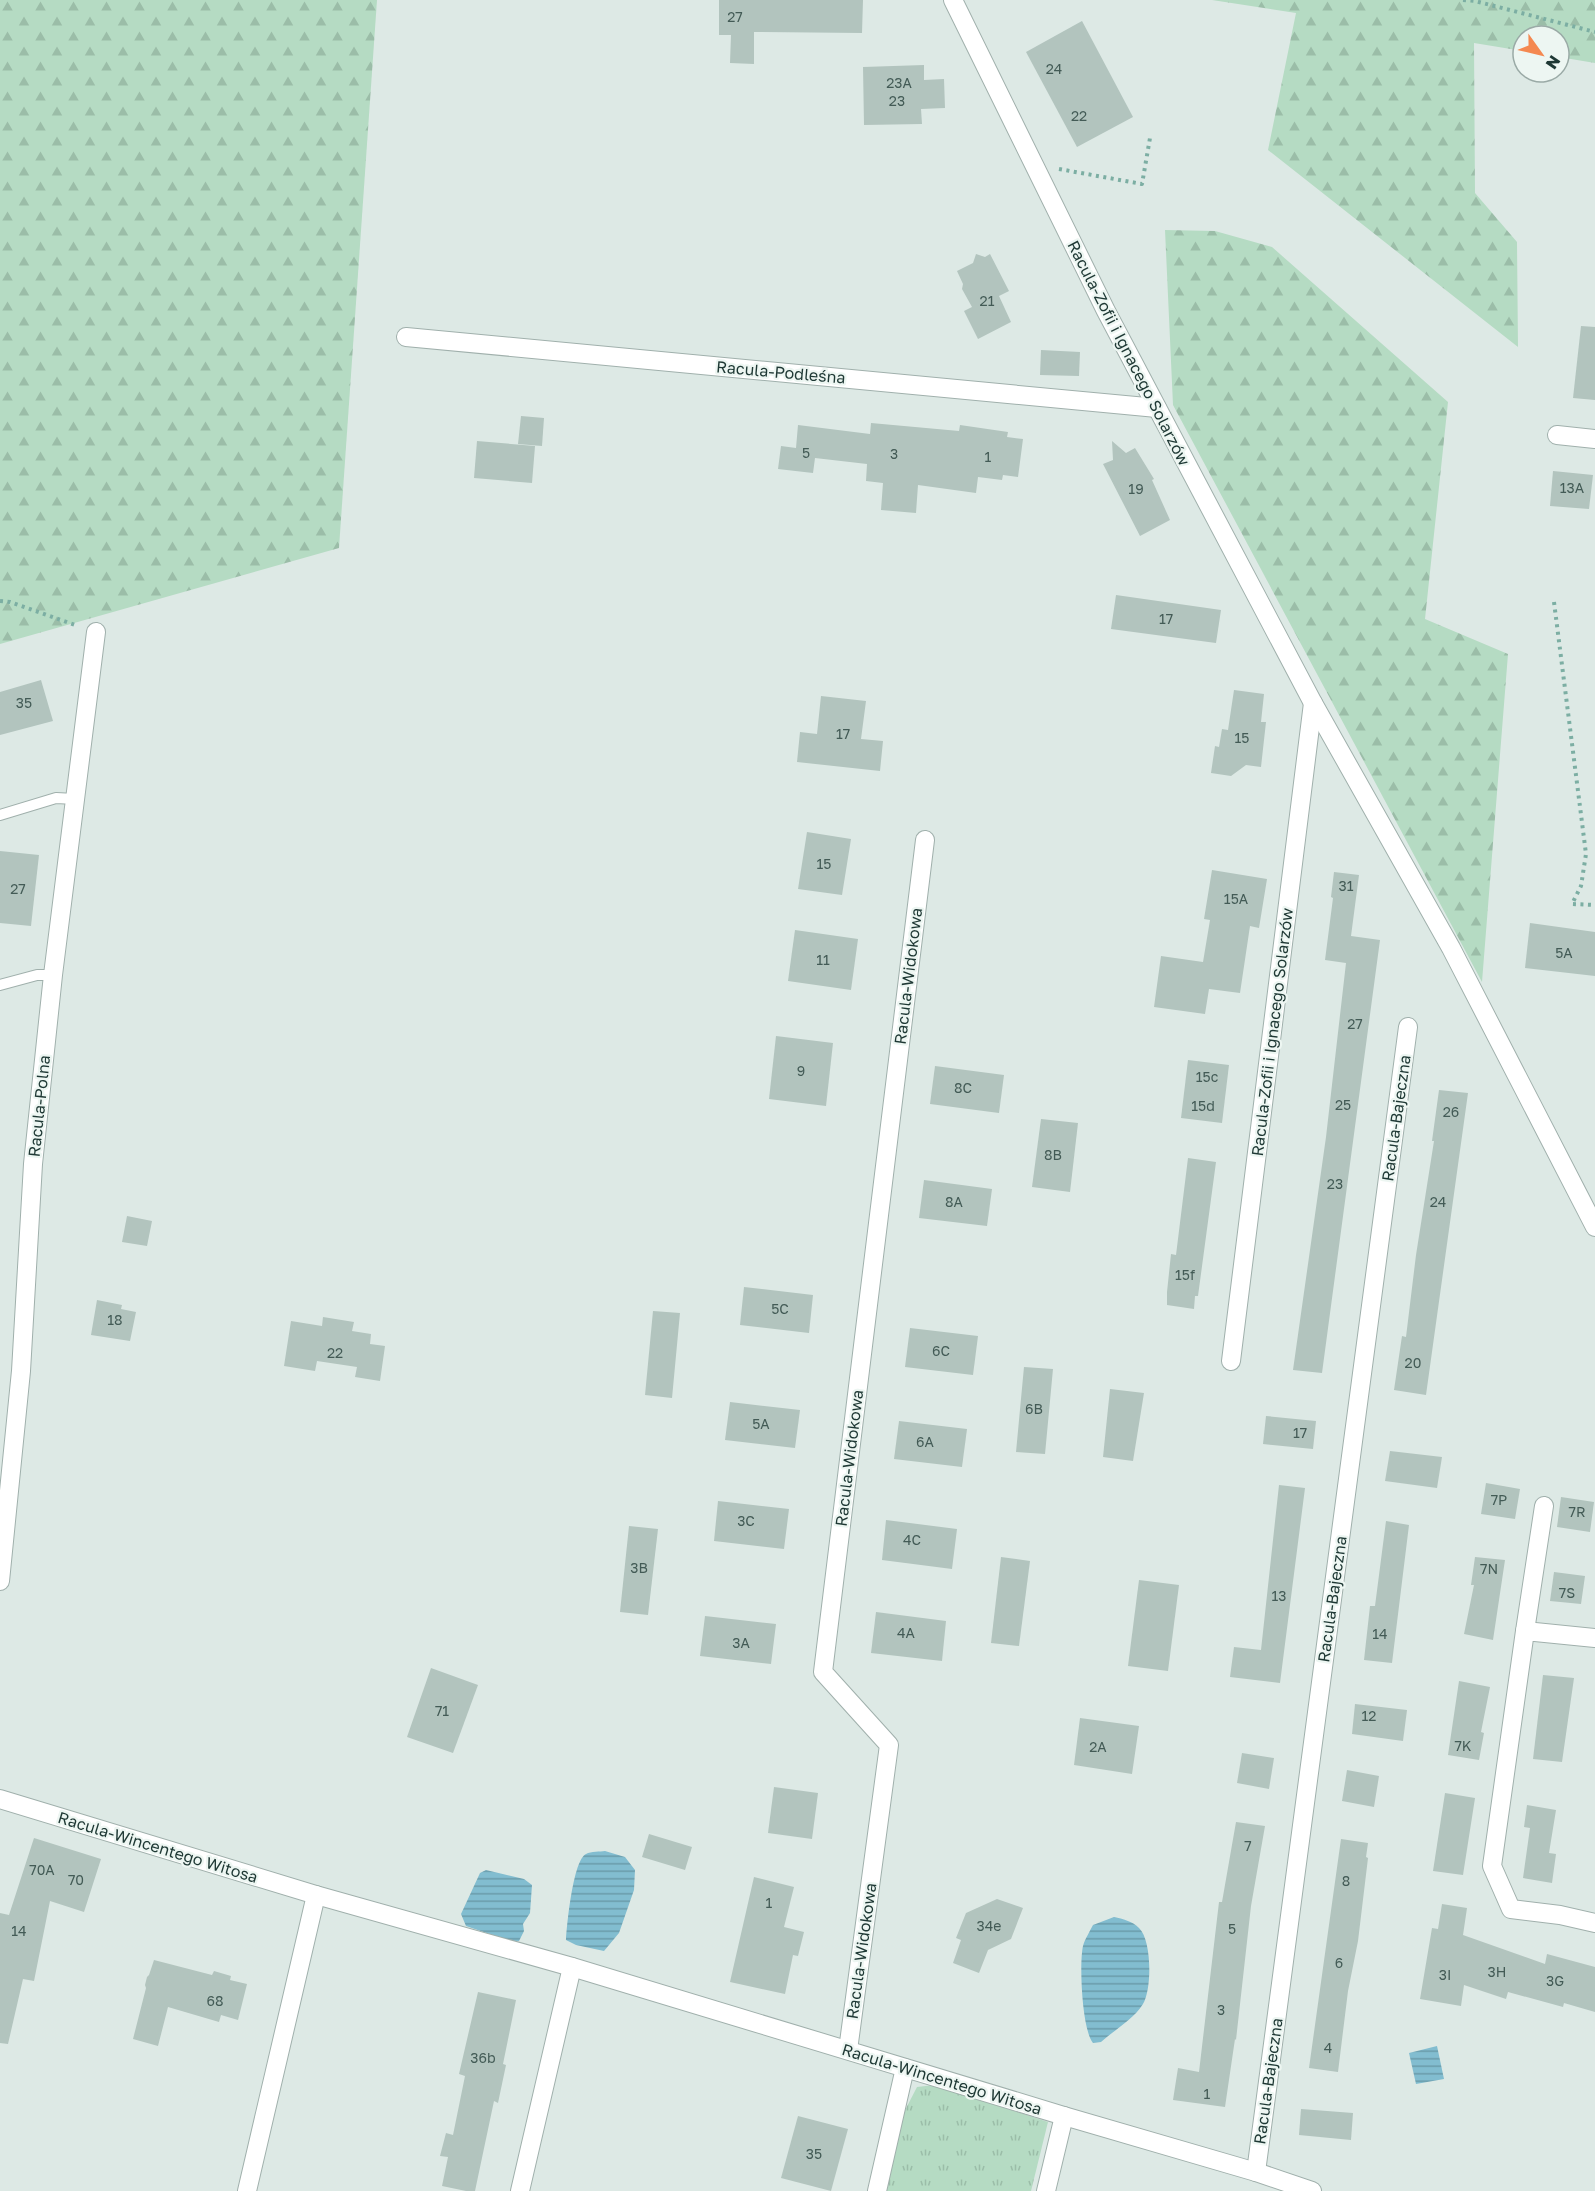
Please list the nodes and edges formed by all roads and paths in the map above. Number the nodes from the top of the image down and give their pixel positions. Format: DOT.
graph roads {
  1 [pos="953,0"];
  2 [pos="1463,0"];
  3 [pos="1595,32"];
  4 [pos="1150,138"];
  5 [pos="1034,165"];
  6 [pos="406,337"];
  7 [pos="1157,408"];
  8 [pos="1557,435"];
  9 [pos="1595,439"];
  10 [pos="0,600"];
  11 [pos="1554,602"];
  12 [pos="96,632"];
  13 [pos="1313,703"];
  14 [pos="75,799"];
  15 [pos="0,815"];
  16 [pos="925,840"];
  17 [pos="1595,904"];
  18 [pos="53,975"];
  19 [pos="0,985"];
  20 [pos="1408,1027"];
  21 [pos="1595,1227"];
  22 [pos="1231,1361"];
  23 [pos="1544,1506"];
  24 [pos="0,1581"];
  25 [pos="1525,1631"];
  26 [pos="1595,1638"];
  27 [pos="0,1800"];
  28 [pos="316,1895"];
  29 [pos="1595,1923"];
  30 [pos="573,1967"];
  31 [pos="848,2050"];
  32 [pos="906,2068"];
  33 [pos="1064,2116"];
  34 [pos="1256,2172"];
  35 [pos="247,2191"];
  36 [pos="520,2191"];
  37 [pos="877,2191"];
  38 [pos="1046,2191"];
  39 [pos="1312,2191"];
  1 -- 5 [label="street, Racula-Zofii i Ignacego Solarzów"];
  2 -- 3 [label="path"];
  4 -- 5 [label="path"];
  5 -- 7 [label="street, Racula-Zofii i Ignacego Solarzów"];
  6 -- 7 [label="street, Racula-Podleśna"];
  7 -- 13 [label="street, Racula-Zofii i Ignacego Solarzów"];
  8 -- 9 [label="street"];
  10 -- 12 [label="path"];
  11 -- 17 [label="path"];
  12 -- 14 [label="street, Racula-Polna"];
  13 -- 21 [label="street, Racula-Zofii i Ignacego Solarzów"];
  13 -- 22 [label="street, Racula-Zofii i Ignacego Solarzów"];
  14 -- 15 [label="lane"];
  14 -- 18 [label="street, Racula-Polna"];
  16 -- 31 [label="street, Racula-Widokowa"];
  18 -- 19 [label="lane"];
  18 -- 24 [label="street, Racula-Polna"];
  20 -- 34 [label="street, Racula-Bajeczna"];
  23 -- 25 [label="street"];
  25 -- 26 [label="street"];
  25 -- 29 [label="street"];
  27 -- 28 [label="street, Racula-Wincentego Witosa"];
  28 -- 30 [label="street, Racula-Wincentego Witosa"];
  28 -- 35 [label="street"];
  30 -- 31 [label="street, Racula-Wincentego Witosa"];
  30 -- 36 [label="street"];
  31 -- 32 [label="street, Racula-Wincentego Witosa"];
  32 -- 33 [label="street, Racula-Wincentego Witosa"];
  32 -- 37 [label="street"];
  33 -- 34 [label="street, Racula-Wincentego Witosa"];
  33 -- 38 [label="street"];
  34 -- 39 [label="street, Racula-Wincentego Witosa"];
}
